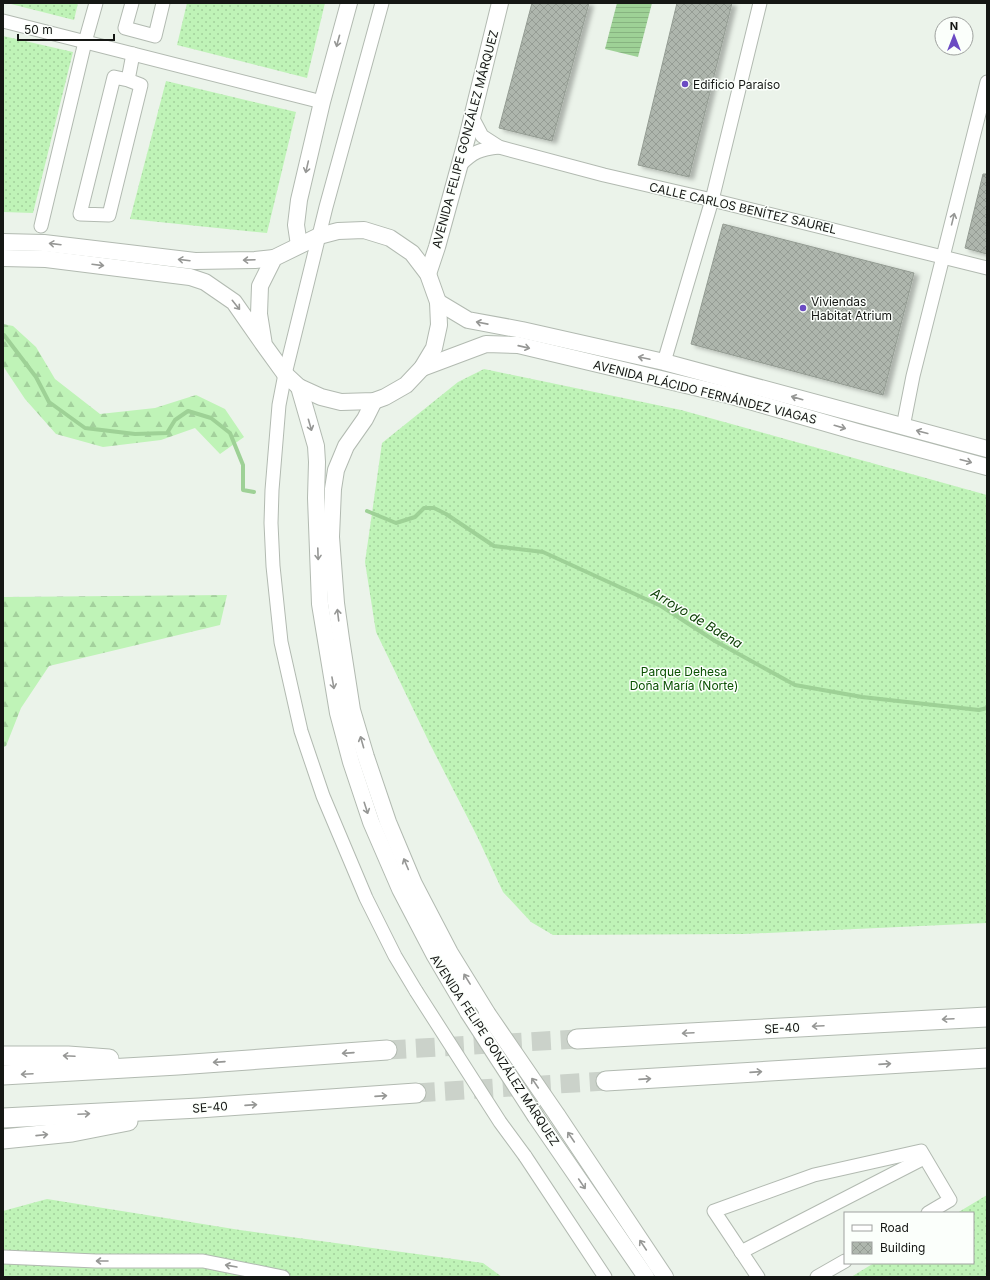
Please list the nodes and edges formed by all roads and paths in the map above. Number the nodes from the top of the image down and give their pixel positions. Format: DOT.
graph roads {
  1 [pos="96,3"];
  2 [pos="132,3"];
  3 [pos="163,3"];
  4 [pos="349,3"];
  5 [pos="382,3"];
  6 [pos="500,3"];
  7 [pos="760,3"];
  8 [pos="3,21"];
  9 [pos="85,42"];
  10 [pos="133,54"];
  11 [pos="128,80"];
  12 [pos="987,82"];
  13 [pos="322,102"];
  14 [pos="472,117"];
  15 [pos="499,147"];
  16 [pos="460,165"];
  17 [pos="712,200"];
  18 [pos="41,226"];
  19 [pos="319,236"];
  20 [pos="3,242"];
  21 [pos="299,245"];
  22 [pos="944,257"];
  23 [pos="3,258"];
  24 [pos="274,258"];
  25 [pos="987,268"];
  26 [pos="428,274"];
  27 [pos="438,302"];
  28 [pos="264,345"];
  29 [pos="664,362"];
  30 [pos="422,368"];
  31 [pos="285,374"];
  32 [pos="299,387"];
  33 [pos="374,401"];
  34 [pos="903,427"];
  35 [pos="987,449"];
  36 [pos="987,467"];
  37 [pos="987,1017"];
  38 [pos="577,1039"];
  39 [pos="387,1050"];
  40 [pos="3,1056"];
  41 [pos="987,1058"];
  42 [pos="178,1065"];
  43 [pos="3,1075"];
  44 [pos="606,1081"];
  45 [pos="416,1093"];
  46 [pos="199,1108"];
  47 [pos="3,1118"];
  48 [pos="3,1139"];
  49 [pos="924,1158"];
  50 [pos="930,1212"];
  51 [pos="741,1252"];
  52 [pos="3,1257"];
  53 [pos="844,1262"];
  54 [pos="283,1277"];
  55 [pos="605,1277"];
  56 [pos="646,1277"];
  57 [pos="665,1277"];
  58 [pos="758,1277"];
  59 [pos="818,1277"];
  1 -- 9 [label="street"];
  2 -- 3 [label="street"];
  4 -- 13 [label="main road, one-way"];
  5 -- 19 [label="street"];
  6 -- 14 [label="main road, AVENIDA FELIPE GONZÁLEZ MÁRQUEZ"];
  7 -- 17 [label="street"];
  8 -- 9 [label="street"];
  9 -- 10 [label="street"];
  9 -- 18 [label="street"];
  10 -- 11 [label="street"];
  10 -- 13 [label="street"];
  11 -- 11 [label="street"];
  22 -- 12 [label="street, one-way"];
  13 -- 21 [label="main road, one-way"];
  14 -- 15 [label="street, CALLE CARLOS BENÍTEZ SAUREL"];
  14 -- 16 [label="main road, AVENIDA FELIPE GONZÁLEZ MÁRQUEZ"];
  15 -- 16 [label="street, CALLE CARLOS BENÍTEZ SAUREL"];
  15 -- 17 [label="street, CALLE CARLOS BENÍTEZ SAUREL"];
  16 -- 26 [label="main road, AVENIDA FELIPE GONZÁLEZ MÁRQUEZ"];
  17 -- 22 [label="street, CALLE CARLOS BENÍTEZ SAUREL"];
  17 -- 29 [label="street"];
  19 -- 21 [label="main road"];
  19 -- 26 [label="main road"];
  19 -- 31 [label="street"];
  24 -- 20 [label="main road, one-way"];
  21 -- 24 [label="main road"];
  22 -- 25 [label="street, CALLE CARLOS BENÍTEZ SAUREL"];
  22 -- 34 [label="street"];
  23 -- 28 [label="main road, one-way"];
  24 -- 28 [label="main road"];
  26 -- 27 [label="main road"];
  29 -- 27 [label="main road, AVENIDA PLÁCIDO FERNÁNDEZ VIAGAS, one-way"];
  27 -- 30 [label="main road"];
  28 -- 31 [label="main road"];
  34 -- 29 [label="main road, AVENIDA PLÁCIDO FERNÁNDEZ VIAGAS, one-way"];
  30 -- 33 [label="main road"];
  30 -- 36 [label="main road, AVENIDA PLÁCIDO FERNÁNDEZ VIAGAS, one-way"];
  31 -- 32 [label="main road"];
  31 -- 55 [label="street, bridge"];
  32 -- 33 [label="main road"];
  32 -- 56 [label="main road, AVENIDA FELIPE GONZÁLEZ MÁRQUEZ, one-way, bridge"];
  57 -- 33 [label="main road, AVENIDA FELIPE GONZÁLEZ MÁRQUEZ, one-way, bridge"];
  35 -- 34 [label="main road, AVENIDA PLÁCIDO FERNÁNDEZ VIAGAS, one-way"];
  37 -- 38 [label="highway, SE-40 / SE-40, one-way"];
  39 -- 42 [label="highway, one-way"];
  42 -- 40 [label="highway, one-way"];
  44 -- 41 [label="highway, one-way"];
  42 -- 43 [label="highway, one-way"];
  46 -- 45 [label="highway, SE-40 / SE-40, one-way"];
  47 -- 46 [label="highway, SE-40 / SE-40, one-way"];
  48 -- 46 [label="highway, one-way"];
  49 -- 50 [label="street"];
  49 -- 51 [label="street"];
  49 -- 51 [label="street"];
  51 -- 58 [label="street"];
  54 -- 52 [label="street, one-way"];
  53 -- 59 [label="street"];
}
